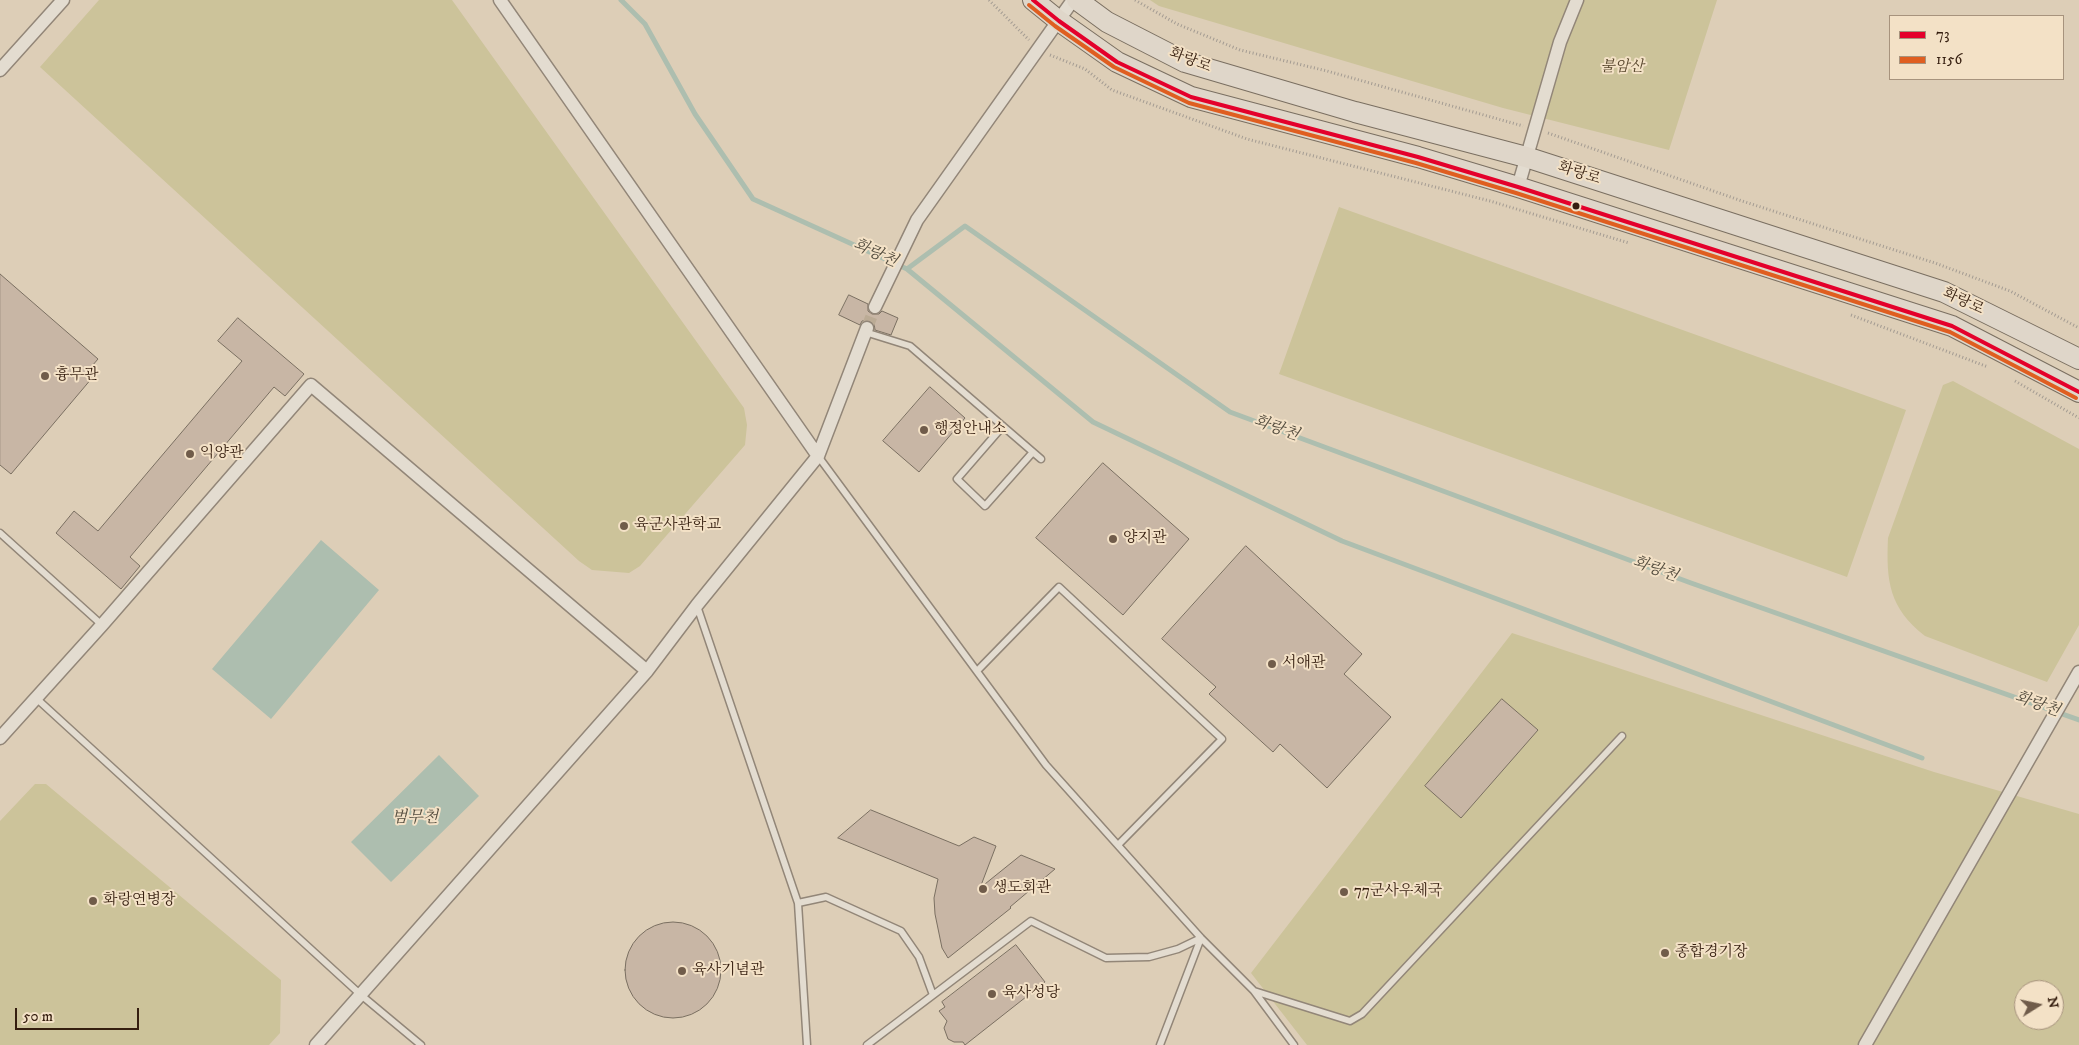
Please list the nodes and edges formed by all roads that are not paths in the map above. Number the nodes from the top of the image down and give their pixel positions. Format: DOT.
graph roads {
  1 [pos="63,0"];
  2 [pos="500,0"];
  3 [pos="1033,0"];
  4 [pos="1075,0"];
  5 [pos="1577,0"];
  6 [pos="1059,21"];
  7 [pos="0,70"];
  8 [pos="1526,157"];
  9 [pos="1518,187"];
  10 [pos="875,306"];
  11 [pos="866,330"];
  12 [pos="2079,359"];
  13 [pos="2079,392"];
  14 [pos="1003,426"];
  15 [pos="1034,452"];
  16 [pos="818,456"];
  17 [pos="1042,459"];
  18 [pos="0,533"];
  19 [pos="697,605"];
  20 [pos="102,625"];
  21 [pos="647,671"];
  22 [pos="977,671"];
  23 [pos="2079,672"];
  24 [pos="36,698"];
  25 [pos="1622,736"];
  26 [pos="0,738"];
  27 [pos="1118,845"];
  28 [pos="798,902"];
  29 [pos="1201,938"];
  30 [pos="1254,991"];
  31 [pos="360,994"];
  32 [pos="933,995"];
  33 [pos="316,1045"];
  34 [pos="421,1045"];
  35 [pos="807,1045"];
  36 [pos="867,1045"];
  37 [pos="1160,1045"];
  38 [pos="1294,1045"];
  39 [pos="1865,1045"];
  1 -- 7 [label="street"];
  2 -- 16 [label="street"];
  3 -- 6 [label="main road, 화랑로"];
  4 -- 6 [label="street"];
  4 -- 8 [label="main road, 화랑로"];
  5 -- 8 [label="street"];
  6 -- 9 [label="main road, 화랑로"];
  6 -- 10 [label="street"];
  8 -- 9 [label="street"];
  8 -- 12 [label="main road, 화랑로"];
  9 -- 13 [label="main road, 화랑로"];
  11 -- 14 [label="lane"];
  11 -- 16 [label="street"];
  14 -- 15 [label="lane"];
  14 -- 15 [label="lane"];
  15 -- 17 [label="lane"];
  16 -- 19 [label="street"];
  16 -- 22 [label="lane"];
  18 -- 20 [label="lane"];
  19 -- 21 [label="street"];
  19 -- 28 [label="lane"];
  20 -- 21 [label="street"];
  20 -- 24 [label="street"];
  21 -- 31 [label="street"];
  22 -- 27 [label="lane"];
  22 -- 27 [label="lane"];
  23 -- 39 [label="street"];
  24 -- 26 [label="street"];
  24 -- 31 [label="lane"];
  25 -- 30 [label="lane"];
  27 -- 29 [label="lane"];
  28 -- 32 [label="lane"];
  28 -- 35 [label="lane"];
  29 -- 30 [label="lane"];
  29 -- 32 [label="lane"];
  29 -- 37 [label="lane"];
  30 -- 38 [label="lane"];
  31 -- 33 [label="street"];
  31 -- 34 [label="lane"];
  32 -- 36 [label="lane"];
}
